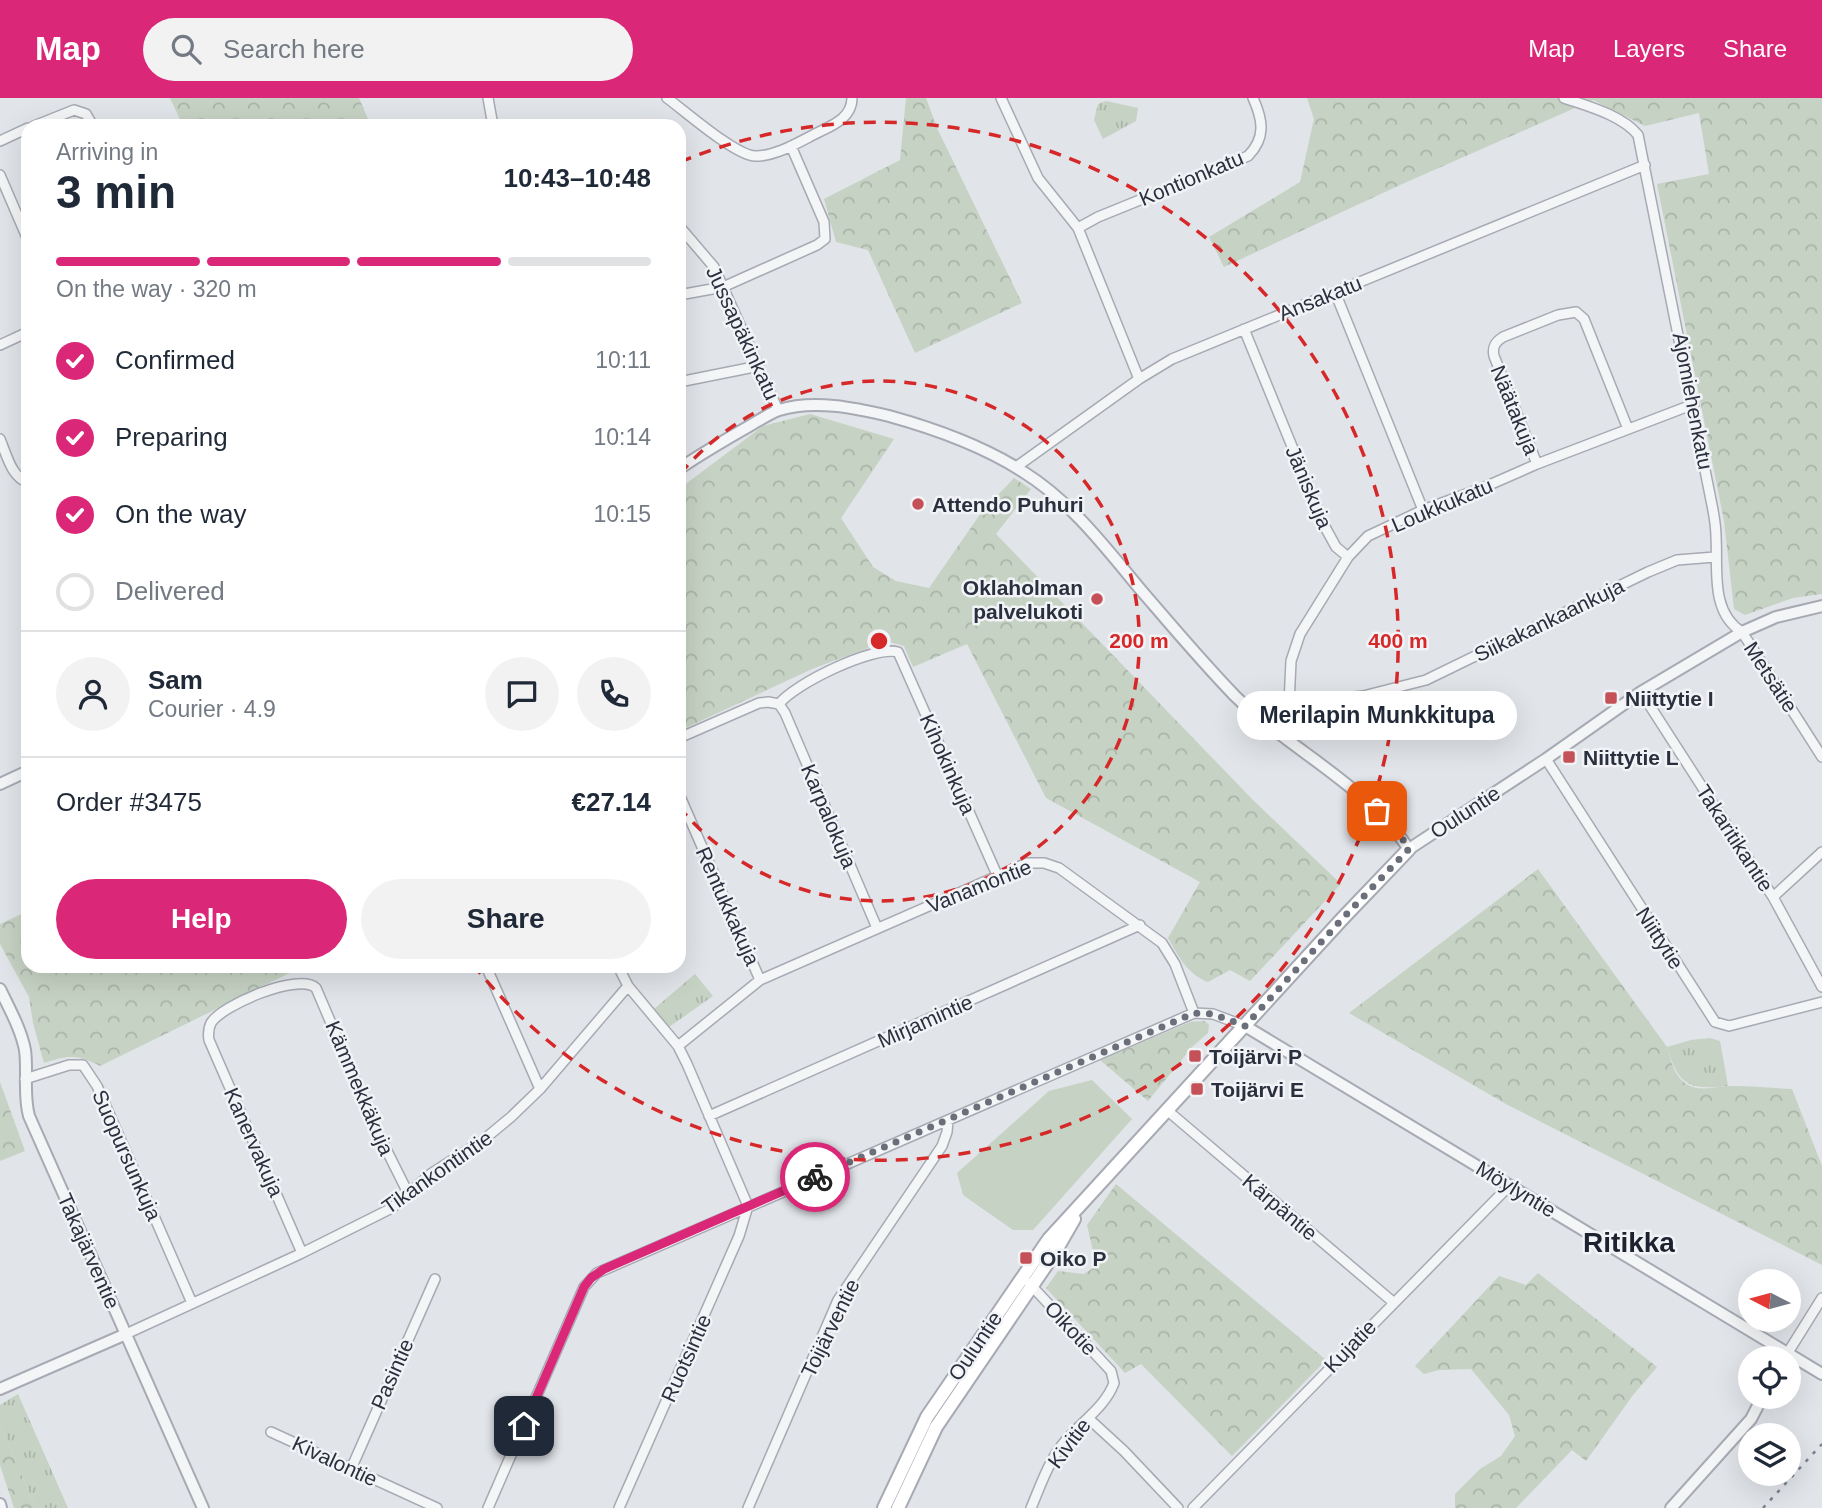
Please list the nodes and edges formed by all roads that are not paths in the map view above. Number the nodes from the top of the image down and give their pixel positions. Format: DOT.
graph roads {
  1 [pos="488,98"];
  2 [pos="667,98"];
  3 [pos="852,98"];
  4 [pos="1001,98"];
  5 [pos="1254,98"];
  6 [pos="1564,98"];
  7 [pos="52,119"];
  8 [pos="88,119"];
  9 [pos="492,119"];
  10 [pos="21,131"];
  11 [pos="0,141"];
  12 [pos="791,146"];
  13 [pos="1645,164"];
  14 [pos="0,175"];
  15 [pos="21,224"];
  16 [pos="1078,228"];
  17 [pos="686,233"];
  18 [pos="723,287"];
  19 [pos="1335,292"];
  20 [pos="686,294"];
  21 [pos="1244,329"];
  22 [pos="21,335"];
  23 [pos="0,345"];
  24 [pos="759,366"];
  25 [pos="1139,379"];
  26 [pos="686,381"];
  27 [pos="1694,404"];
  28 [pos="778,410"];
  29 [pos="1628,429"];
  30 [pos="0,439"];
  31 [pos="1537,464"];
  32 [pos="686,465"];
  33 [pos="1016,467"];
  34 [pos="21,481"];
  35 [pos="1423,510"];
  36 [pos="1348,557"];
  37 [pos="1715,557"];
  38 [pos="1822,606"];
  39 [pos="1742,632"];
  40 [pos="1641,692"];
  41 [pos="779,704"];
  42 [pos="1289,704"];
  43 [pos="1264,721"];
  44 [pos="686,735"];
  45 [pos="1822,757"];
  46 [pos="1546,759"];
  47 [pos="21,774"];
  48 [pos="0,784"];
  49 [pos="686,810"];
  50 [pos="1409,849"];
  51 [pos="1822,852"];
  52 [pos="998,877"];
  53 [pos="1773,897"];
  54 [pos="1140,925"];
  55 [pos="877,928"];
  56 [pos="489,973"];
  57 [pos="622,973"];
  58 [pos="760,980"];
  59 [pos="628,986"];
  60 [pos="1822,987"];
  61 [pos="0,989"];
  62 [pos="1822,1002"];
  63 [pos="1194,1013"];
  64 [pos="1245,1026"];
  65 [pos="208,1031"];
  66 [pos="678,1046"];
  67 [pos="25,1079"];
  68 [pos="540,1089"];
  69 [pos="1168,1111"];
  70 [pos="709,1116"];
  71 [pos="948,1121"];
  72 [pos="1509,1186"];
  73 [pos="408,1193"];
  74 [pos="748,1206"];
  75 [pos="302,1252"];
  76 [pos="435,1279"];
  77 [pos="1027,1282"];
  78 [pos="1822,1298"];
  79 [pos="1393,1302"];
  80 [pos="192,1303"];
  81 [pos="126,1334"];
  82 [pos="1770,1346"];
  83 [pos="1792,1346"];
  84 [pos="1801,1364"];
  85 [pos="1822,1374"];
  86 [pos="1114,1383"];
  87 [pos="0,1389"];
  88 [pos="1756,1409"];
  89 [pos="1088,1418"];
  90 [pos="271,1432"];
  91 [pos="351,1469"];
  92 [pos="203,1508"];
  93 [pos="437,1508"];
  94 [pos="488,1508"];
  95 [pos="619,1508"];
  96 [pos="748,1508"];
  97 [pos="884,1508"];
  98 [pos="898,1508"];
  99 [pos="1031,1508"];
  100 [pos="1178,1508"];
  101 [pos="1193,1508"];
  102 [pos="1671,1508"];
  1 -- 9 [label="street"];
  2 -- 12 [label="street"];
  3 -- 12 [label="street"];
  4 -- 16 [label="street"];
  5 -- 16 [label="street, Kontionkatu"];
  6 -- 13 [label="street, Ajomiehenkatu"];
  7 -- 8 [label="street"];
  10 -- 11 [label="street"];
  12 -- 18 [label="street"];
  13 -- 19 [label="street, Ansakatu"];
  13 -- 27 [label="street, Ajomiehenkatu"];
  14 -- 15 [label="street"];
  16 -- 25 [label="street"];
  17 -- 18 [label="street, Jussapäkinkatu"];
  18 -- 20 [label="street"];
  18 -- 24 [label="street, Jussapäkinkatu"];
  19 -- 21 [label="street, Ansakatu"];
  19 -- 35 [label="street"];
  21 -- 25 [label="street, Ansakatu"];
  21 -- 36 [label="street, Jäniskuja"];
  22 -- 23 [label="street"];
  24 -- 26 [label="street"];
  24 -- 28 [label="street, Jussapäkinkatu"];
  25 -- 33 [label="street, Ansakatu"];
  27 -- 29 [label="street, Loukkukatu"];
  27 -- 37 [label="street, Ajomiehenkatu"];
  28 -- 32 [label="street"];
  28 -- 33 [label="street"];
  29 -- 31 [label="street, Loukkukatu"];
  29 -- 31 [label="street, Näätakuja"];
  30 -- 34 [label="street"];
  31 -- 35 [label="street, Loukkukatu"];
  33 -- 43 [label="street"];
  35 -- 36 [label="street, Loukkukatu"];
  36 -- 42 [label="street, Loukkukatu"];
  37 -- 39 [label="street, Ajomiehenkatu"];
  37 -- 42 [label="street, Siikakankaankuja"];
  38 -- 39 [label="street, Ouluntie"];
  39 -- 40 [label="street, Ouluntie"];
  39 -- 45 [label="street, Metsätie"];
  40 -- 46 [label="street, Ouluntie"];
  40 -- 53 [label="street, Takaritikantie"];
  41 -- 44 [label="street"];
  41 -- 52 [label="street, Kihokinkuja"];
  41 -- 55 [label="street, Karpalokuja"];
  42 -- 43 [label="street, Siikakankaankuja"];
  43 -- 50 [label="street"];
  46 -- 50 [label="street, Ouluntie"];
  46 -- 62 [label="street, Niittytie"];
  47 -- 48 [label="street"];
  49 -- 58 [label="street, Rentukkakuja"];
  50 -- 64 [label="main road, Ouluntie"];
  51 -- 53 [label="street"];
  52 -- 54 [label="street, Vanamontie"];
  52 -- 55 [label="street, Vanamontie"];
  53 -- 60 [label="street, Takaritikantie"];
  54 -- 63 [label="street, Vanamontie"];
  54 -- 70 [label="street, Mirjamintie"];
  55 -- 58 [label="street, Vanamontie"];
  56 -- 68 [label="street"];
  57 -- 59 [label="street"];
  58 -- 66 [label="street, Vanamontie"];
  59 -- 66 [label="street"];
  59 -- 68 [label="street, Tikankontintie"];
  61 -- 67 [label="street, Takajärventie"];
  63 -- 64 [label="street"];
  63 -- 71 [label="street"];
  64 -- 69 [label="main road, Ouluntie"];
  64 -- 72 [label="street, Möylyntie"];
  65 -- 73 [label="street, Kämmekkäkuja"];
  65 -- 75 [label="street, Kanervakuja"];
  66 -- 70 [label="street"];
  67 -- 80 [label="street, Suopursunkuja"];
  67 -- 81 [label="street, Takajärventie"];
  68 -- 73 [label="street, Tikankontintie"];
  69 -- 77 [label="main road, Ouluntie"];
  69 -- 79 [label="street, Kärpäntie"];
  70 -- 74 [label="street"];
  71 -- 74 [label="street"];
  71 -- 96 [label="street, Toijärventie"];
  72 -- 79 [label="street, Kujatie"];
  72 -- 82 [label="street, Möylyntie"];
  73 -- 75 [label="street, Tikankontintie"];
  74 -- 94 [label="street"];
  74 -- 95 [label="street, Ruotsintie"];
  75 -- 80 [label="street, Tikankontintie"];
  76 -- 91 [label="street, Pasintie"];
  77 -- 86 [label="street, Oikotie"];
  77 -- 97 [label="main road, Ouluntie"];
  77 -- 98 [label="main road, Ouluntie"];
  78 -- 83 [label="street"];
  79 -- 101 [label="street, Kujatie"];
  80 -- 81 [label="street, Tikankontintie"];
  81 -- 87 [label="street"];
  81 -- 92 [label="street, Takajärventie"];
  84 -- 85 [label="street, Möylyntie"];
  86 -- 89 [label="street, Kivitie"];
  88 -- 102 [label="street"];
  89 -- 99 [label="street, Kivitie"];
  89 -- 100 [label="street"];
  90 -- 91 [label="street, Kivalontie"];
  91 -- 93 [label="street, Kivalontie"];
}
